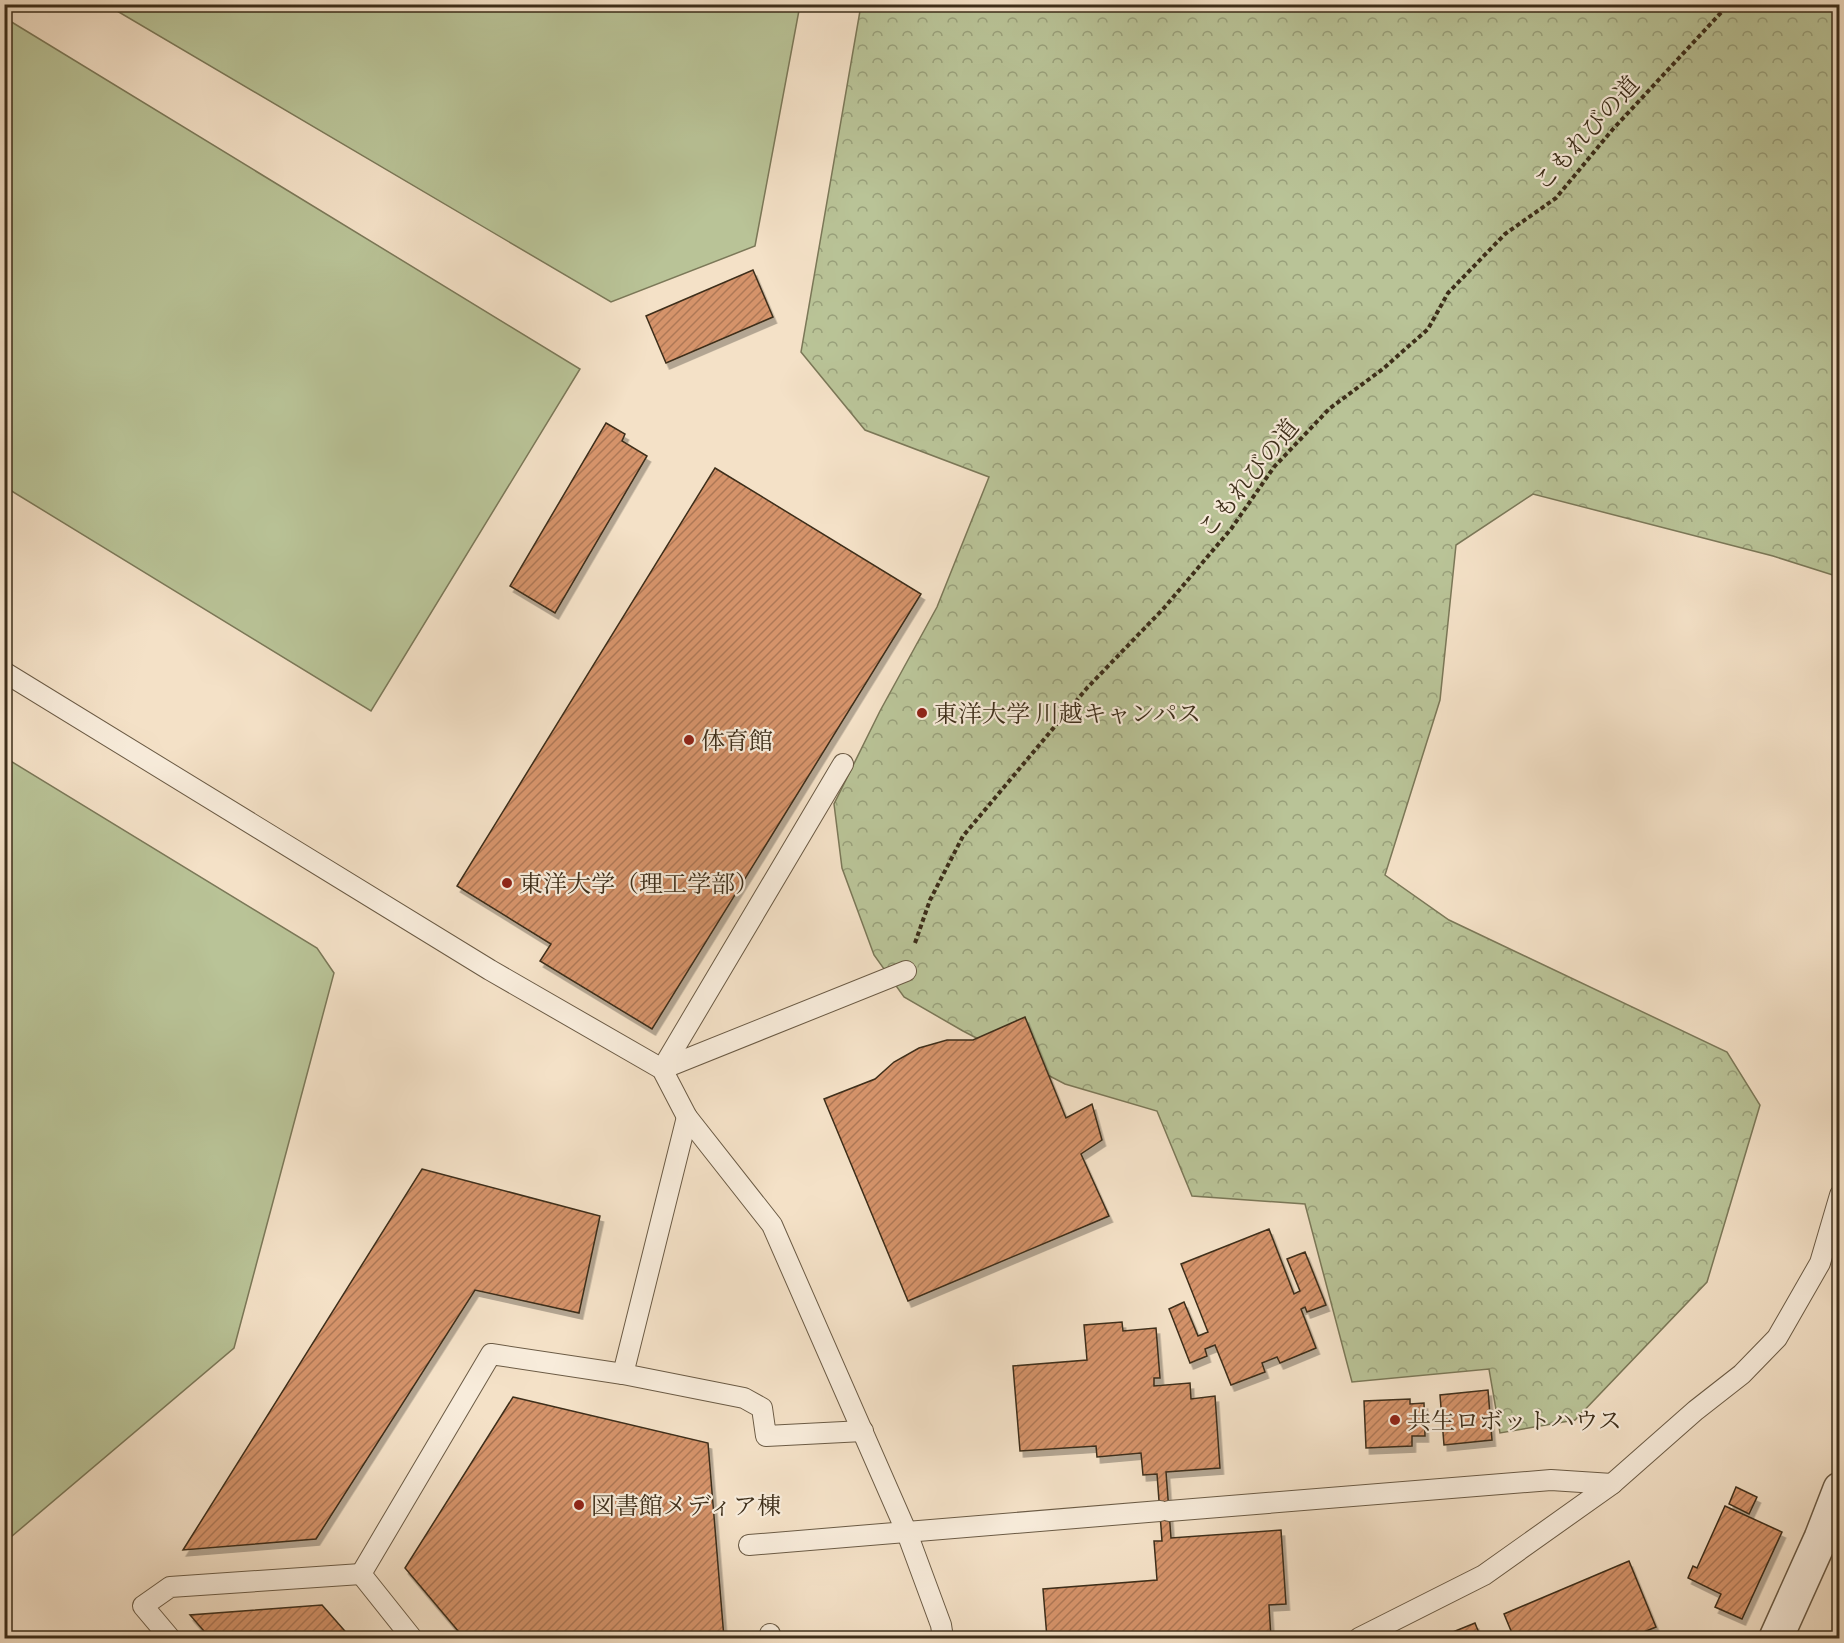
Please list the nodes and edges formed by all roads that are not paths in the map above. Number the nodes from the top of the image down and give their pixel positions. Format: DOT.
graph roads {
  1 [pos="4,672"];
  2 [pos="843,764"];
  3 [pos="906,970"];
  4 [pos="662,1069"];
  5 [pos="687,1117"];
  6 [pos="1839,1195"];
  7 [pos="623,1374"];
  8 [pos="863,1431"];
  9 [pos="1612,1484"];
  10 [pos="1839,1489"];
  11 [pos="907,1533"];
  12 [pos="1830,1542"];
  13 [pos="749,1545"];
  14 [pos="361,1574"];
  15 [pos="170,1638"];
  16 [pos="412,1638"];
  17 [pos="943,1638"];
  18 [pos="1359,1638"];
  19 [pos="1776,1638"];
  1 -- 4 [label="lane"];
  2 -- 4 [label="lane"];
  3 -- 4 [label="lane"];
  4 -- 5 [label="lane"];
  5 -- 7 [label="lane"];
  5 -- 8 [label="lane"];
  6 -- 9 [label="lane"];
  7 -- 8 [label="lane"];
  7 -- 14 [label="lane"];
  8 -- 11 [label="lane"];
  9 -- 11 [label="lane"];
  9 -- 18 [label="lane"];
  10 -- 12 [label="street"];
  11 -- 13 [label="lane"];
  11 -- 17 [label="lane"];
  12 -- 19 [label="street"];
  14 -- 15 [label="lane"];
  14 -- 16 [label="lane"];
}
